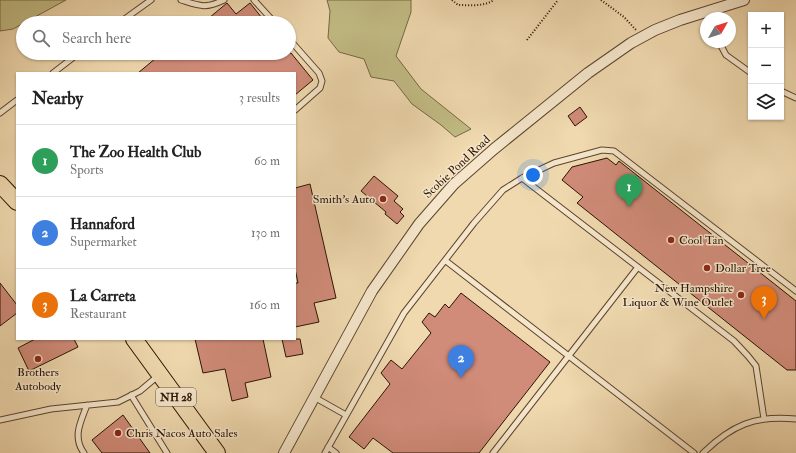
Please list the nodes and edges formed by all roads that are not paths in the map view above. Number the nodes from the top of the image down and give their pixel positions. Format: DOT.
graph roads {
  1 [pos="151,0"];
  2 [pos="181,0"];
  3 [pos="224,0"];
  4 [pos="254,0"];
  5 [pos="744,0"];
  6 [pos="714,12"];
  7 [pos="129,16"];
  8 [pos="269,16"];
  9 [pos="700,17"];
  10 [pos="296,47"];
  11 [pos="722,48"];
  12 [pos="70,60"];
  13 [pos="748,71"];
  14 [pos="54,72"];
  15 [pos="784,92"];
  16 [pos="796,98"];
  17 [pos="16,101"];
  18 [pos="296,109"];
  19 [pos="0,114"];
  20 [pos="522,178"];
  21 [pos="0,184"];
  22 [pos="16,201"];
  23 [pos="446,261"];
  24 [pos="638,267"];
  25 [pos="796,291"];
  26 [pos="134,340"];
  27 [pos="568,356"];
  28 [pos="160,374"];
  29 [pos="131,395"];
  30 [pos="314,398"];
  31 [pos="87,405"];
  32 [pos="346,415"];
  33 [pos="764,419"];
  34 [pos="796,419"];
  35 [pos="0,420"];
  36 [pos="328,447"];
  37 [pos="84,453"];
  38 [pos="167,453"];
  39 [pos="217,453"];
  40 [pos="284,453"];
  41 [pos="325,453"];
  42 [pos="336,453"];
  43 [pos="493,453"];
  44 [pos="694,453"];
  45 [pos="703,453"];
  1 -- 7 [label="lane"];
  2 -- 3 [label="lane"];
  4 -- 8 [label="lane"];
  5 -- 6 [label="street, Scobie Pond Road"];
  9 -- 30 [label="street, Scobie Pond Road"];
  10 -- 18 [label="lane"];
  11 -- 13 [label="lane"];
  12 -- 14 [label="lane"];
  15 -- 16 [label="lane"];
  17 -- 19 [label="lane"];
  20 -- 23 [label="lane"];
  20 -- 24 [label="lane"];
  20 -- 25 [label="lane"];
  21 -- 22 [label="main road"];
  23 -- 27 [label="lane"];
  23 -- 32 [label="lane"];
  24 -- 27 [label="lane"];
  24 -- 33 [label="lane"];
  26 -- 28 [label="main road, NH 28"];
  27 -- 43 [label="lane"];
  27 -- 44 [label="lane"];
  28 -- 29 [label="lane"];
  28 -- 39 [label="main road, NH 28"];
  29 -- 31 [label="lane"];
  29 -- 38 [label="lane"];
  30 -- 32 [label="lane"];
  30 -- 40 [label="street, Scobie Pond Road"];
  31 -- 35 [label="lane"];
  31 -- 37 [label="lane"];
  32 -- 36 [label="lane"];
  33 -- 34 [label="lane"];
  33 -- 45 [label="lane"];
  36 -- 41 [label="lane"];
  36 -- 42 [label="lane"];
}
